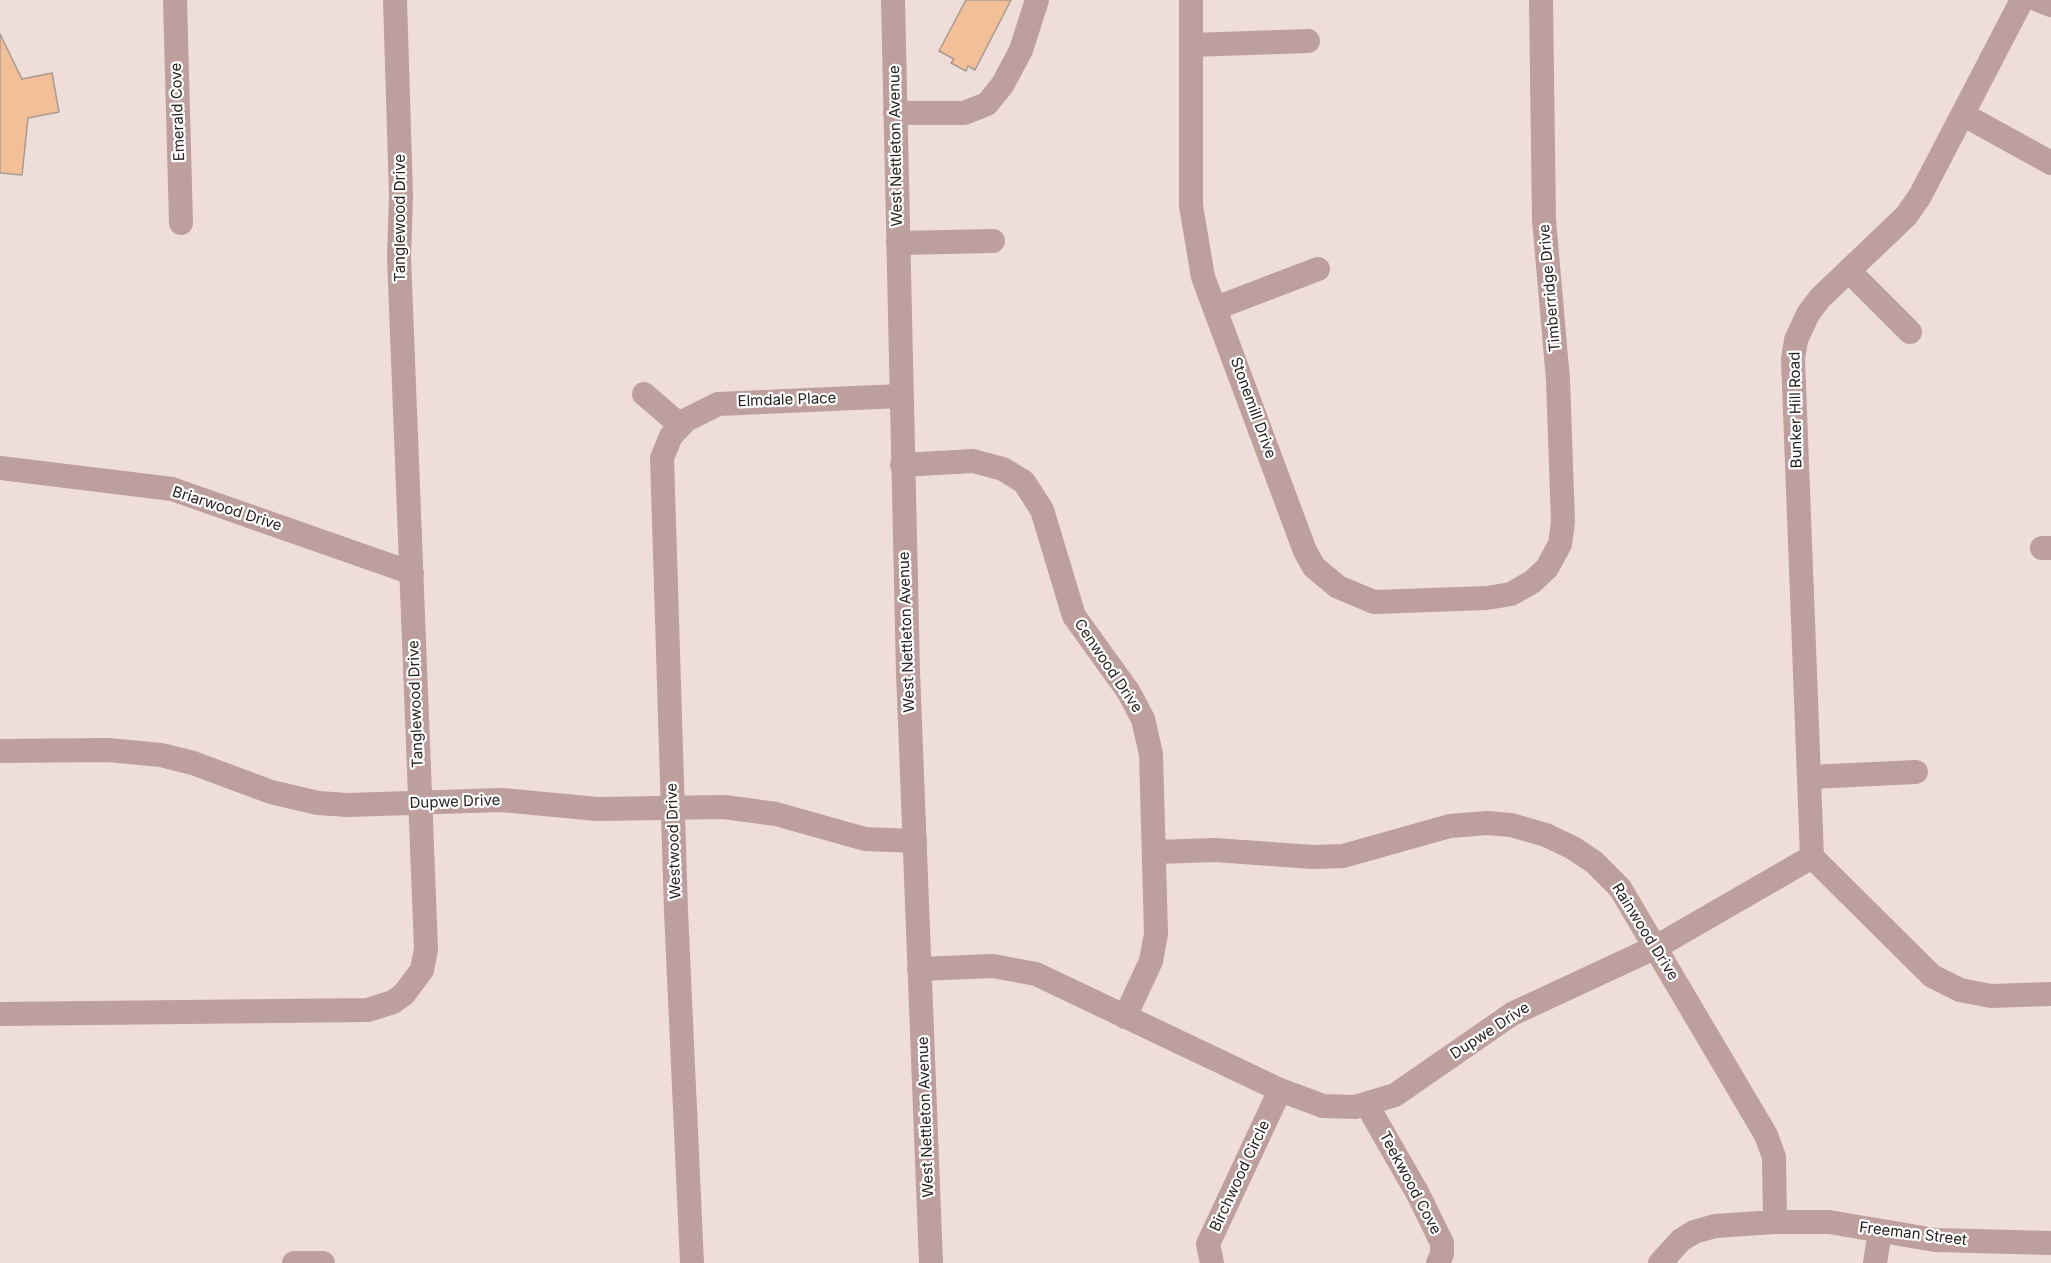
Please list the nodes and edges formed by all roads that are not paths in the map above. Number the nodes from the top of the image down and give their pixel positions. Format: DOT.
graph roads {
  1 [pos="175,0"];
  2 [pos="395,0"];
  3 [pos="893,0"];
  4 [pos="1037,0"];
  5 [pos="1191,0"];
  6 [pos="1541,0"];
  7 [pos="2022,0"];
  8 [pos="2038,0"];
  9 [pos="2051,5"];
  10 [pos="1308,41"];
  11 [pos="1191,45"];
  12 [pos="895,112"];
  13 [pos="1964,115"];
  14 [pos="2051,163"];
  15 [pos="181,223"];
  16 [pos="993,241"];
  17 [pos="898,243"];
  18 [pos="1318,269"];
  19 [pos="1850,272"];
  20 [pos="1216,308"];
  21 [pos="1910,332"];
  22 [pos="644,394"];
  23 [pos="900,396"];
  24 [pos="680,425"];
  25 [pos="902,465"];
  26 [pos="0,468"];
  27 [pos="1543,571"];
  28 [pos="412,573"];
  29 [pos="0,751"];
  30 [pos="1916,772"];
  31 [pos="1810,777"];
  32 [pos="419,803"];
  33 [pos="673,806"];
  34 [pos="915,841"];
  35 [pos="1155,852"];
  36 [pos="1812,858"];
  37 [pos="1656,947"];
  38 [pos="919,969"];
  39 [pos="2051,994"];
  40 [pos="0,1014"];
  41 [pos="1125,1017"];
  42 [pos="1280,1090"];
  43 [pos="1367,1105"];
  44 [pos="1775,1222"];
  45 [pos="1880,1231"];
  46 [pos="2051,1243"];
  47 [pos="294,1263"];
  48 [pos="323,1263"];
  49 [pos="692,1263"];
  50 [pos="931,1263"];
  51 [pos="1212,1263"];
  52 [pos="1438,1263"];
  53 [pos="1660,1263"];
  54 [pos="1875,1263"];
  1 -- 15 [label="street, Emerald Cove"];
  2 -- 28 [label="street, Tanglewood Drive"];
  3 -- 12 [label="street, West Nettleton Avenue"];
  4 -- 12 [label="street"];
  5 -- 11 [label="street, Stonemill Drive"];
  6 -- 27 [label="street, Timberridge Drive"];
  7 -- 13 [label="street, Bunker Hill Road"];
  8 -- 9 [label="street"];
  10 -- 11 [label="street"];
  11 -- 20 [label="street, Stonemill Drive"];
  12 -- 17 [label="street, West Nettleton Avenue"];
  13 -- 14 [label="street"];
  13 -- 19 [label="street, Bunker Hill Road"];
  16 -- 17 [label="street"];
  17 -- 23 [label="street, West Nettleton Avenue"];
  18 -- 20 [label="street"];
  19 -- 21 [label="street"];
  19 -- 31 [label="street, Bunker Hill Road"];
  20 -- 27 [label="street, Stonemill Drive"];
  22 -- 24 [label="street"];
  23 -- 24 [label="street, Elmdale Place"];
  23 -- 25 [label="street, West Nettleton Avenue"];
  24 -- 33 [label="street, Westwood Drive"];
  25 -- 34 [label="street, West Nettleton Avenue"];
  25 -- 35 [label="street, Cenwood Drive"];
  26 -- 28 [label="street, Briarwood Drive"];
  28 -- 32 [label="street, Tanglewood Drive"];
  29 -- 32 [label="street, Dupwe Drive"];
  30 -- 31 [label="street"];
  31 -- 36 [label="street, Bunker Hill Road"];
  32 -- 33 [label="street, Dupwe Drive"];
  32 -- 40 [label="street, Tanglewood Drive"];
  33 -- 34 [label="street, Dupwe Drive"];
  33 -- 49 [label="street, Westwood Drive"];
  34 -- 38 [label="street, West Nettleton Avenue"];
  35 -- 37 [label="street, Rainwood Drive"];
  35 -- 41 [label="street, Cenwood Drive"];
  36 -- 37 [label="street, Dupwe Drive"];
  36 -- 39 [label="street"];
  37 -- 43 [label="street, Dupwe Drive"];
  37 -- 44 [label="street, Rainwood Drive"];
  38 -- 41 [label="street, Dupwe Drive"];
  38 -- 50 [label="street, West Nettleton Avenue"];
  41 -- 42 [label="street, Dupwe Drive"];
  42 -- 43 [label="street, Dupwe Drive"];
  42 -- 51 [label="street, Birchwood Circle"];
  43 -- 52 [label="street, Teekwood Cove"];
  44 -- 45 [label="street, Freeman Street"];
  44 -- 53 [label="street, Freeman Street"];
  45 -- 46 [label="street, Freeman Street"];
  45 -- 54 [label="street"];
  47 -- 48 [label="street"];
}
